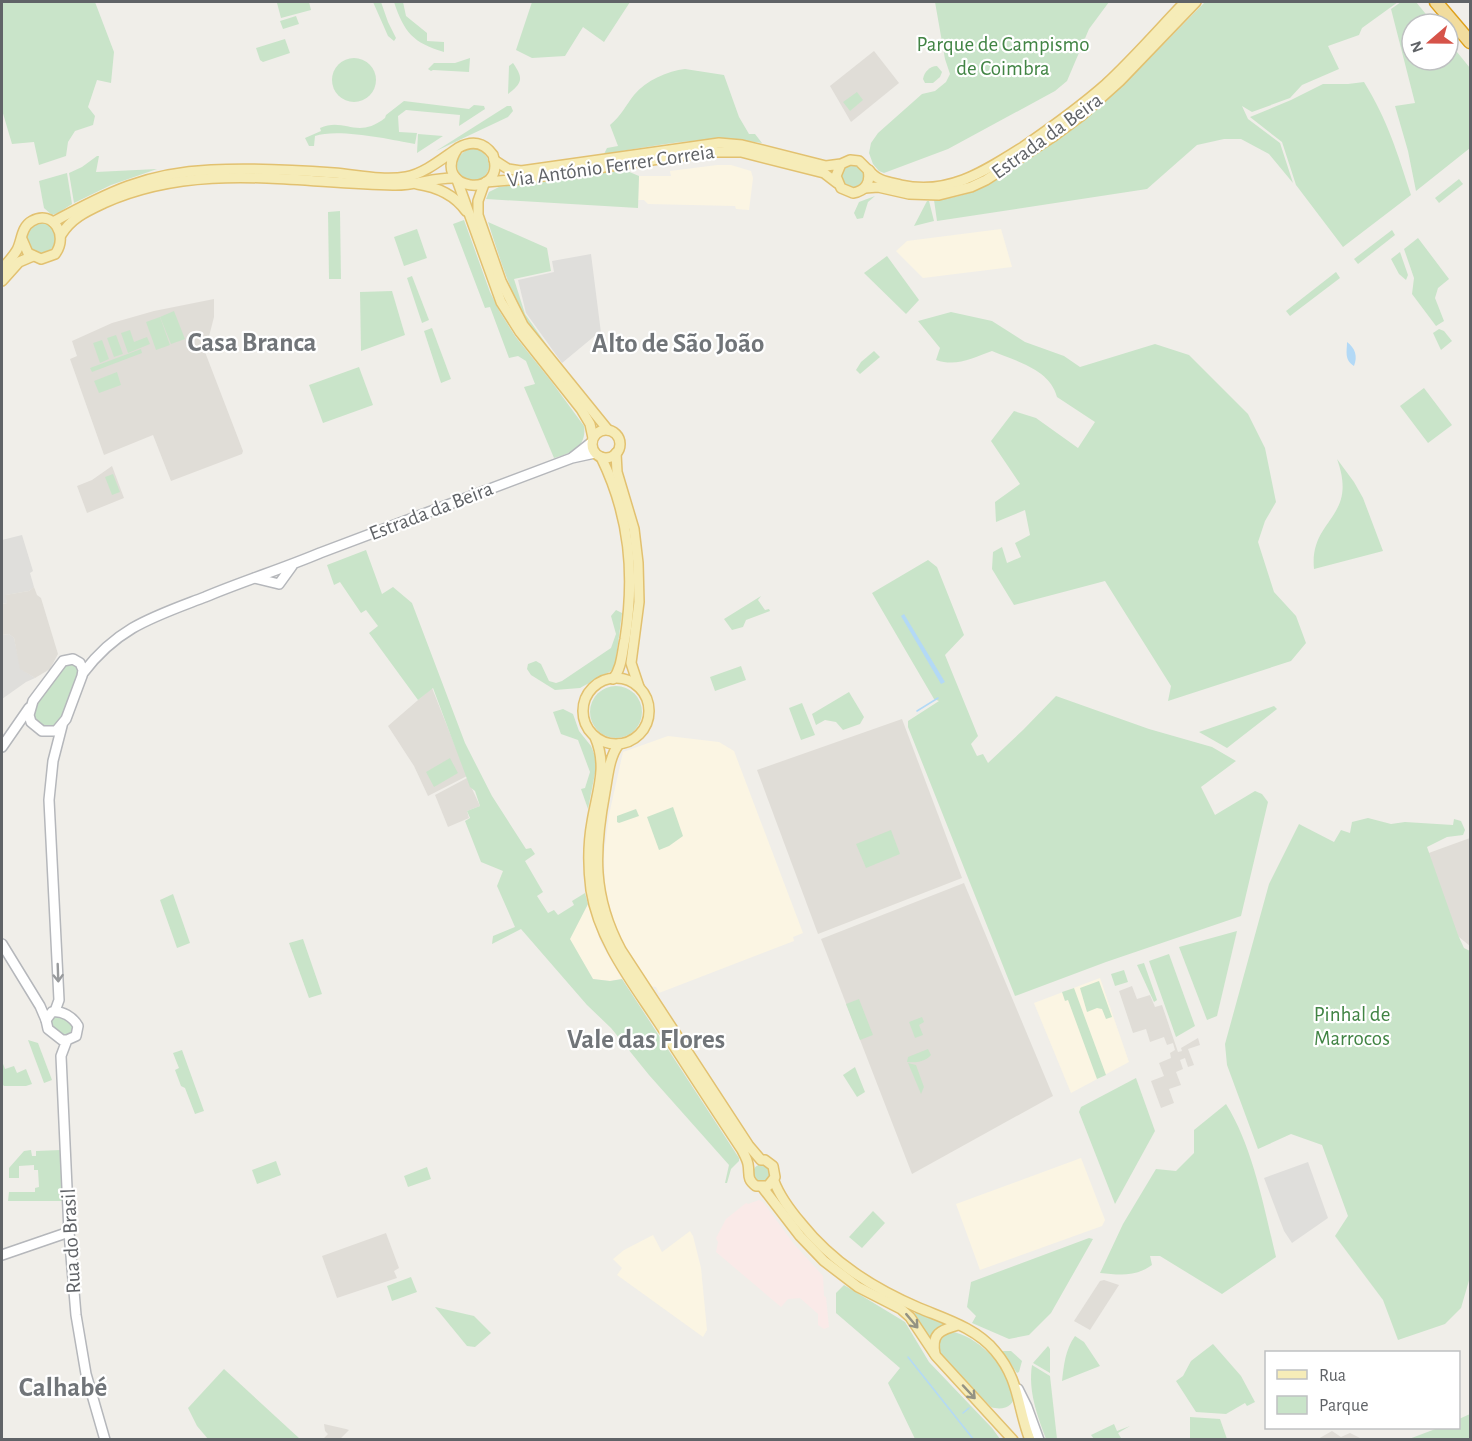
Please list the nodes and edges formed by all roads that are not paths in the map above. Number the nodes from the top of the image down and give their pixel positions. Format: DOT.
graph roads {
  1 [pos="1185,2"];
  2 [pos="1196,2"];
  3 [pos="1436,2"];
  4 [pos="1446,2"];
  5 [pos="1470,30"];
  6 [pos="1470,42"];
  7 [pos="458,148"];
  8 [pos="494,160"];
  9 [pos="841,164"];
  10 [pos="868,170"];
  11 [pos="457,179"];
  12 [pos="414,183"];
  13 [pos="485,183"];
  14 [pos="837,183"];
  15 [pos="865,188"];
  16 [pos="472,221"];
  17 [pos="53,222"];
  18 [pos="61,235"];
  19 [pos="22,239"];
  20 [pos="33,256"];
  21 [pos="2,269"];
  22 [pos="2,281"];
  23 [pos="608,430"];
  24 [pos="593,440"];
  25 [pos="616,453"];
  26 [pos="598,455"];
  27 [pos="572,458"];
  28 [pos="100,653"];
  29 [pos="78,661"];
  30 [pos="83,673"];
  31 [pos="613,679"];
  32 [pos="639,687"];
  33 [pos="30,707"];
  34 [pos="62,726"];
  35 [pos="35,728"];
  36 [pos="49,732"];
  37 [pos="12,734"];
  38 [pos="595,737"];
  39 [pos="619,744"];
  40 [pos="2,747"];
  41 [pos="56,751"];
  42 [pos="2,944"];
  43 [pos="51,1014"];
  44 [pos="56,1035"];
  45 [pos="67,1040"];
  46 [pos="61,1056"];
  47 [pos="761,1160"];
  48 [pos="749,1167"];
  49 [pos="774,1181"];
  50 [pos="764,1188"];
  51 [pos="69,1232"];
  52 [pos="2,1255"];
  53 [pos="958,1325"];
  54 [pos="936,1356"];
  55 [pos="1016,1386"];
  56 [pos="105,1440"];
  57 [pos="1011,1440"];
  58 [pos="1030,1440"];
  59 [pos="1039,1440"];
  1 -- 10 [label="main road, Estrada da Beira"];
  2 -- 15 [label="main road, Estrada da Beira"];
  3 -- 6 [label="highway"];
  4 -- 5 [label="highway"];
  7 -- 8 [label="main road"];
  7 -- 11 [label="main road"];
  7 -- 17 [label="main road"];
  8 -- 9 [label="main road, Via António Ferrer Correia"];
  8 -- 13 [label="main road"];
  9 -- 10 [label="main road"];
  9 -- 14 [label="main road"];
  10 -- 15 [label="main road"];
  11 -- 12 [label="main road"];
  11 -- 13 [label="main road"];
  11 -- 16 [label="main road"];
  12 -- 16 [label="main road"];
  12 -- 18 [label="main road"];
  13 -- 14 [label="main road, Via António Ferrer Correia"];
  13 -- 23 [label="main road"];
  14 -- 15 [label="main road"];
  16 -- 24 [label="main road"];
  17 -- 18 [label="main road"];
  17 -- 19 [label="main road"];
  18 -- 20 [label="main road"];
  19 -- 20 [label="main road"];
  19 -- 21 [label="main road"];
  20 -- 22 [label="main road"];
  23 -- 24 [label="main road, Estrada da Beira"];
  23 -- 25 [label="main road"];
  24 -- 26 [label="main road"];
  24 -- 27 [label="main road, Estrada da Beira"];
  25 -- 26 [label="main road, Estrada da Beira"];
  25 -- 32 [label="main road"];
  26 -- 27 [label="main road, Estrada da Beira"];
  26 -- 31 [label="main road"];
  27 -- 28 [label="main road, Estrada da Beira"];
  28 -- 29 [label="main road, Estrada da Beira"];
  28 -- 30 [label="main road, Estrada da Beira"];
  29 -- 30 [label="main road"];
  29 -- 33 [label="main road, Estrada da Beira"];
  30 -- 34 [label="main road, Estrada da Beira"];
  31 -- 32 [label="main road"];
  31 -- 38 [label="main road"];
  32 -- 39 [label="main road"];
  33 -- 35 [label="main road"];
  33 -- 37 [label="main road"];
  34 -- 36 [label="main road"];
  34 -- 41 [label="main road"];
  35 -- 36 [label="main road"];
  35 -- 37 [label="main road"];
  36 -- 41 [label="main road"];
  37 -- 40 [label="main road"];
  38 -- 39 [label="main road"];
  38 -- 48 [label="main road"];
  39 -- 47 [label="main road"];
  41 -- 43 [label="main road, one-way"];
  42 -- 43 [label="main road"];
  43 -- 44 [label="main road"];
  43 -- 45 [label="main road, Rua do Brasil"];
  44 -- 45 [label="main road"];
  44 -- 46 [label="main road"];
  45 -- 46 [label="main road, Rua do Brasil"];
  46 -- 51 [label="main road, Rua do Brasil"];
  47 -- 48 [label="main road"];
  47 -- 49 [label="main road"];
  48 -- 50 [label="main road"];
  49 -- 50 [label="main road"];
  49 -- 53 [label="main road"];
  50 -- 54 [label="main road, one-way"];
  51 -- 52 [label="main road"];
  51 -- 56 [label="main road, Rua do Brasil"];
  53 -- 54 [label="main road"];
  53 -- 55 [label="main road"];
  54 -- 57 [label="main road, one-way"];
  55 -- 58 [label="main road"];
  55 -- 59 [label="main road"];
}
